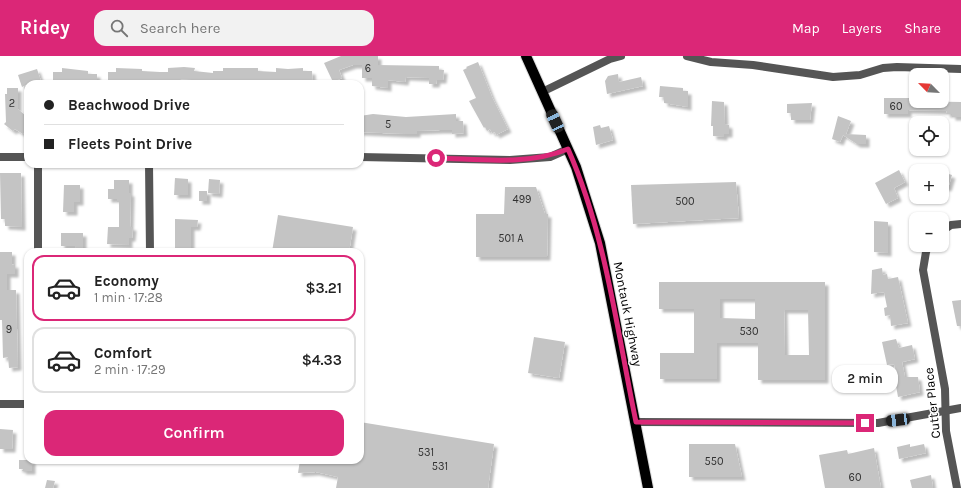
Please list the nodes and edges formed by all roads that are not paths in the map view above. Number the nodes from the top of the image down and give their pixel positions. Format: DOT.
graph roads {
  1 [pos="526,56"];
  2 [pos="621,56"];
  3 [pos="687,56"];
  4 [pos="961,69"];
  5 [pos="542,92"];
  6 [pos="568,149"];
  7 [pos="0,157"];
  8 [pos="24,157"];
  9 [pos="364,157"];
  10 [pos="38,168"];
  11 [pos="149,168"];
  12 [pos="961,224"];
  13 [pos="949,226"];
  14 [pos="38,248"];
  15 [pos="150,248"];
  16 [pos="926,252"];
  17 [pos="0,404"];
  18 [pos="24,404"];
  19 [pos="961,408"];
  20 [pos="946,411"];
  21 [pos="636,422"];
  22 [pos="648,488"];
  23 [pos="957,488"];
  1 -- 5 [label="main road, Montauk Highway"];
  2 -- 5 [label="street"];
  3 -- 4 [label="street"];
  5 -- 6 [label="main road, Montauk Highway"];
  6 -- 9 [label="street"];
  6 -- 21 [label="main road, Montauk Highway"];
  7 -- 8 [label="street"];
  10 -- 14 [label="street"];
  11 -- 15 [label="street"];
  12 -- 13 [label="street"];
  16 -- 20 [label="street, Cutter Place"];
  17 -- 18 [label="street"];
  19 -- 20 [label="street"];
  20 -- 21 [label="street"];
  20 -- 23 [label="street, Cutter Place"];
  21 -- 22 [label="main road, Montauk Highway"];
}
